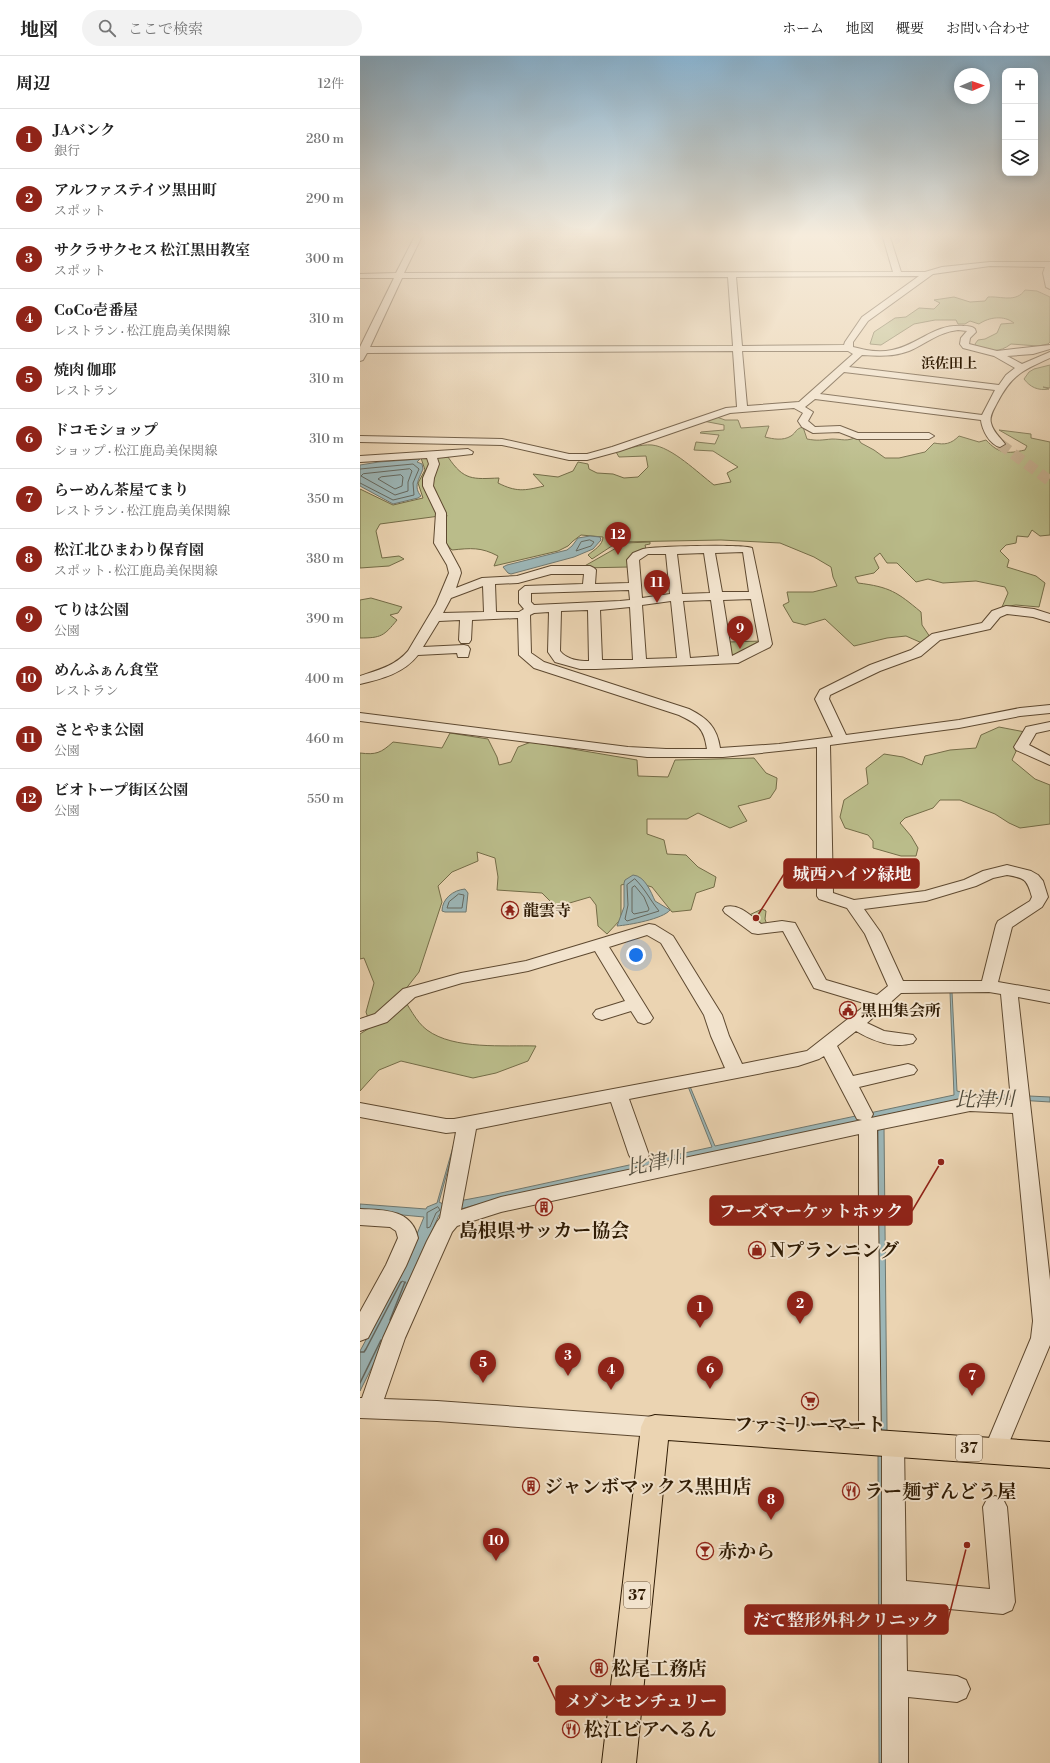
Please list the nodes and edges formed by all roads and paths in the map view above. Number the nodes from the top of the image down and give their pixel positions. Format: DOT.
graph roads {
  1 [pos="380,314"];
  2 [pos="735,314"];
  3 [pos="872,314"];
  4 [pos="737,348"];
  5 [pos="848,348"];
  6 [pos="1048,351"];
  7 [pos="858,352"];
  8 [pos="361,353"];
  9 [pos="997,354"];
  10 [pos="1023,368"];
  11 [pos="841,369"];
  12 [pos="1001,388"];
  13 [pos="813,396"];
  14 [pos="798,406"];
  15 [pos="742,408"];
  16 [pos="986,418"];
  17 [pos="929,436"];
  18 [pos="360,438"];
  19 [pos="515,444"];
  20 [pos="1000,444"];
  21 [pos="430,455"];
  22 [pos="360,459"];
  23 [pos="709,549"];
  24 [pos="671,550"];
  25 [pos="489,581"];
  26 [pos="634,586"];
  27 [pos="589,587"];
  28 [pos="448,595"];
  29 [pos="756,595"];
  30 [pos="716,596"];
  31 [pos="675,598"];
  32 [pos="636,602"];
  33 [pos="594,606"];
  34 [pos="555,608"];
  35 [pos="531,609"];
  36 [pos="516,615"];
  37 [pos="466,616"];
  38 [pos="489,616"];
  39 [pos="434,617"];
  40 [pos="1050,618"];
  41 [pos="465,640"];
  42 [pos="414,651"];
  43 [pos="464,654"];
  44 [pos="726,660"];
  45 [pos="684,662"];
  46 [pos="640,663"];
  47 [pos="596,665"];
  48 [pos="360,680"];
  49 [pos="1050,709"];
  50 [pos="360,717"];
  51 [pos="1050,726"];
  52 [pos="841,739"];
  53 [pos="822,742"];
  54 [pos="714,752"];
  55 [pos="1050,761"];
  56 [pos="853,905"];
  57 [pos="731,910"];
  58 [pos="600,945"];
  59 [pos="989,986"];
  60 [pos="897,987"];
  61 [pos="1009,989"];
  62 [pos="1050,997"];
  63 [pos="879,1002"];
  64 [pos="602,1014"];
  65 [pos="854,1024"];
  66 [pos="360,1025"];
  67 [pos="907,1039"];
  68 [pos="826,1044"];
  69 [pos="908,1070"];
  70 [pos="736,1071"];
  71 [pos="848,1084"];
  72 [pos="618,1095"];
  73 [pos="1020,1101"];
  74 [pos="360,1110"];
  75 [pos="873,1121"];
  76 [pos="467,1125"];
  77 [pos="639,1155"];
  78 [pos="451,1211"];
  79 [pos="360,1217"];
  80 [pos="360,1332"];
  81 [pos="365,1408"];
  82 [pos="655,1427"];
  83 [pos="881,1442"];
  84 [pos="995,1450"];
  85 [pos="1050,1455"];
  86 [pos="995,1507"];
  87 [pos="894,1592"];
  88 [pos="894,1683"];
  89 [pos="957,1689"];
  90 [pos="619,1763"];
  91 [pos="895,1763"];
  1 -- 8 [label="street"];
  2 -- 4 [label="street"];
  3 -- 5 [label="street"];
  4 -- 5 [label="street"];
  4 -- 8 [label="street"];
  4 -- 15 [label="street"];
  5 -- 7 [label="street"];
  6 -- 9 [label="street"];
  6 -- 10 [label="street"];
  7 -- 9 [label="street"];
  7 -- 11 [label="street"];
  9 -- 10 [label="street"];
  10 -- 12 [label="street"];
  11 -- 12 [label="street"];
  11 -- 13 [label="street"];
  12 -- 16 [label="street"];
  13 -- 14 [label="street"];
  13 -- 16 [label="street"];
  14 -- 15 [label="street"];
  14 -- 17 [label="street"];
  15 -- 19 [label="street"];
  16 -- 20 [label="street"];
  18 -- 19 [label="street"];
  19 -- 21 [label="street"];
  21 -- 22 [label="street"];
  21 -- 28 [label="street"];
  23 -- 24 [label="street"];
  23 -- 29 [label="street"];
  23 -- 30 [label="street"];
  24 -- 26 [label="street"];
  24 -- 31 [label="street"];
  25 -- 27 [label="street"];
  25 -- 28 [label="street"];
  25 -- 38 [label="street"];
  26 -- 27 [label="street"];
  26 -- 32 [label="street"];
  27 -- 35 [label="street"];
  28 -- 39 [label="street"];
  29 -- 30 [label="street"];
  29 -- 44 [label="street"];
  30 -- 31 [label="street"];
  30 -- 44 [label="street"];
  31 -- 32 [label="street"];
  31 -- 45 [label="street"];
  32 -- 33 [label="street"];
  32 -- 46 [label="street"];
  33 -- 34 [label="street"];
  33 -- 47 [label="street"];
  34 -- 35 [label="street"];
  34 -- 47 [label="street"];
  35 -- 54 [label="street"];
  36 -- 38 [label="street"];
  37 -- 38 [label="street"];
  37 -- 39 [label="street"];
  37 -- 41 [label="street"];
  39 -- 42 [label="street"];
  40 -- 52 [label="street"];
  42 -- 43 [label="street"];
  42 -- 48 [label="street"];
  44 -- 45 [label="street"];
  45 -- 46 [label="street"];
  46 -- 47 [label="street"];
  49 -- 52 [label="street"];
  50 -- 54 [label="street"];
  51 -- 55 [label="street"];
  52 -- 53 [label="street"];
  53 -- 54 [label="street"];
  53 -- 56 [label="street"];
  56 -- 59 [label="street"];
  56 -- 60 [label="street"];
  57 -- 63 [label="street"];
  58 -- 64 [label="street"];
  58 -- 66 [label="street"];
  58 -- 70 [label="street"];
  59 -- 60 [label="street"];
  59 -- 61 [label="street"];
  60 -- 63 [label="street"];
  61 -- 62 [label="street"];
  61 -- 73 [label="street"];
  63 -- 65 [label="street"];
  65 -- 67 [label="street"];
  65 -- 68 [label="street"];
  68 -- 70 [label="street"];
  68 -- 71 [label="street"];
  69 -- 71 [label="street"];
  70 -- 72 [label="street"];
  71 -- 75 [label="street"];
  72 -- 76 [label="street"];
  72 -- 77 [label="street"];
  73 -- 75 [label="street"];
  73 -- 84 [label="street"];
  74 -- 76 [label="street"];
  75 -- 78 [label="street"];
  75 -- 83 [label="street"];
  76 -- 78 [label="street"];
  78 -- 81 [label="street"];
  79 -- 80 [label="street"];
  81 -- 82 [label="street"];
  82 -- 83 [label="main road, 37"];
  82 -- 90 [label="main road, 37"];
  83 -- 84 [label="main road, 37"];
  83 -- 87 [label="street"];
  84 -- 85 [label="main road, 37"];
  86 -- 87 [label="street"];
  87 -- 88 [label="street"];
  88 -- 89 [label="street"];
  88 -- 91 [label="street"];
}
